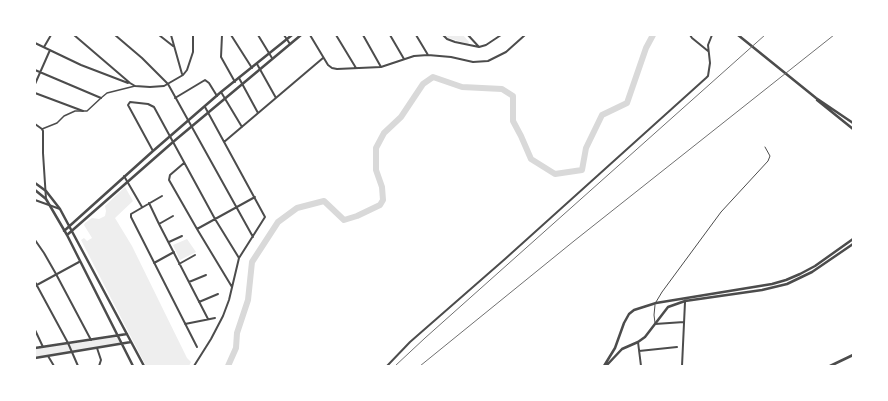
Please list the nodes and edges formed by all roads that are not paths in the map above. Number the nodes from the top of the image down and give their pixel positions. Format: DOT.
graph roads {
  1 [pos="50,35"];
  2 [pos="74,35"];
  3 [pos="115,35"];
  4 [pos="159,35"];
  5 [pos="171,35"];
  6 [pos="193,35"];
  7 [pos="222,35"];
  8 [pos="231,35"];
  9 [pos="258,35"];
  10 [pos="284,35"];
  11 [pos="292,35"];
  12 [pos="301,35"];
  13 [pos="310,35"];
  14 [pos="336,35"];
  15 [pos="363,35"];
  16 [pos="390,35"];
  17 [pos="416,35"];
  18 [pos="443,35"];
  19 [pos="468,35"];
  20 [pos="500,35"];
  21 [pos="525,35"];
  22 [pos="690,35"];
  23 [pos="712,35"];
  24 [pos="738,35"];
  25 [pos="287,40"];
  26 [pos="35,43"];
  27 [pos="290,44"];
  28 [pos="44,47"];
  29 [pos="174,47"];
  30 [pos="480,47"];
  31 [pos="50,50"];
  32 [pos="709,52"];
  33 [pos="269,53"];
  34 [pos="428,54"];
  35 [pos="272,58"];
  36 [pos="323,58"];
  37 [pos="404,59"];
  38 [pos="257,64"];
  39 [pos="381,66"];
  40 [pos="252,68"];
  41 [pos="356,68"];
  42 [pos="35,70"];
  43 [pos="260,70"];
  44 [pos="40,72"];
  45 [pos="183,75"];
  46 [pos="239,78"];
  47 [pos="234,82"];
  48 [pos="35,84"];
  49 [pos="130,84"];
  50 [pos="168,84"];
  51 [pos="242,85"];
  52 [pos="135,86"];
  53 [pos="221,92"];
  54 [pos="35,93"];
  55 [pos="217,96"];
  56 [pos="100,98"];
  57 [pos="175,98"];
  58 [pos="276,98"];
  59 [pos="816,98"];
  60 [pos="225,99"];
  61 [pos="205,107"];
  62 [pos="83,111"];
  63 [pos="208,113"];
  64 [pos="258,113"];
  65 [pos="188,122"];
  66 [pos="853,123"];
  67 [pos="35,124"];
  68 [pos="191,127"];
  69 [pos="242,127"];
  70 [pos="42,129"];
  71 [pos="853,129"];
  72 [pos="170,137"];
  73 [pos="173,142"];
  74 [pos="224,142"];
  75 [pos="765,147"];
  76 [pos="153,151"];
  77 [pos="184,163"];
  78 [pos="124,176"];
  79 [pos="128,181"];
  80 [pos="35,183"];
  81 [pos="35,190"];
  82 [pos="46,190"];
  83 [pos="162,196"];
  84 [pos="254,197"];
  85 [pos="46,199"];
  86 [pos="35,200"];
  87 [pos="149,203"];
  88 [pos="50,207"];
  89 [pos="142,207"];
  90 [pos="235,207"];
  91 [pos="60,209"];
  92 [pos="173,216"];
  93 [pos="215,219"];
  94 [pos="159,224"];
  95 [pos="70,226"];
  96 [pos="197,229"];
  97 [pos="72,230"];
  98 [pos="64,231"];
  99 [pos="66,235"];
  100 [pos="182,236"];
  101 [pos="253,237"];
  102 [pos="853,239"];
  103 [pos="35,240"];
  104 [pos="168,242"];
  105 [pos="853,244"];
  106 [pos="174,252"];
  107 [pos="195,255"];
  108 [pos="240,258"];
  109 [pos="79,262"];
  110 [pos="154,263"];
  111 [pos="179,264"];
  112 [pos="815,266"];
  113 [pos="818,269"];
  114 [pos="56,274"];
  115 [pos="206,274"];
  116 [pos="189,282"];
  117 [pos="36,284"];
  118 [pos="232,287"];
  119 [pos="218,294"];
  120 [pos="685,300"];
  121 [pos="199,302"];
  122 [pos="656,303"];
  123 [pos="215,318"];
  124 [pos="208,319"];
  125 [pos="684,322"];
  126 [pos="185,324"];
  127 [pos="655,324"];
  128 [pos="35,330"];
  129 [pos="127,334"];
  130 [pos="117,336"];
  131 [pos="91,340"];
  132 [pos="131,342"];
  133 [pos="638,342"];
  134 [pos="68,344"];
  135 [pos="121,344"];
  136 [pos="43,347"];
  137 [pos="197,347"];
  138 [pos="677,347"];
  139 [pos="35,348"];
  140 [pos="97,348"];
  141 [pos="639,351"];
  142 [pos="72,352"];
  143 [pos="852,355"];
  144 [pos="48,356"];
  145 [pos="35,358"];
  146 [pos="853,359"];
  147 [pos="606,365"];
  148 [pos="832,365"];
  149 [pos="54,366"];
  150 [pos="78,366"];
  151 [pos="100,366"];
  152 [pos="133,366"];
  153 [pos="144,366"];
  154 [pos="194,366"];
  155 [pos="386,366"];
  156 [pos="641,366"];
  157 [pos="682,366"];
  1 -- 28 [label="street"];
  2 -- 49 [label="street"];
  3 -- 50 [label="street"];
  4 -- 29 [label="street"];
  5 -- 29 [label="street"];
  6 -- 45 [label="street"];
  7 -- 47 [label="street"];
  8 -- 40 [label="street"];
  9 -- 33 [label="street"];
  10 -- 25 [label="street"];
  11 -- 25 [label="street"];
  12 -- 27 [label="street"];
  13 -- 36 [label="street"];
  14 -- 41 [label="street"];
  15 -- 39 [label="street"];
  16 -- 37 [label="street"];
  17 -- 34 [label="street"];
  18 -- 30 [label="street"];
  19 -- 30 [label="street"];
  20 -- 30 [label="street"];
  21 -- 34 [label="street"];
  22 -- 32 [label="street"];
  23 -- 32 [label="street"];
  24 -- 59 [label="street"];
  25 -- 27 [label="street"];
  25 -- 33 [label="street"];
  26 -- 28 [label="street"];
  27 -- 35 [label="street"];
  28 -- 31 [label="street"];
  29 -- 45 [label="street"];
  31 -- 44 [label="street"];
  31 -- 49 [label="street"];
  32 -- 155 [label="street"];
  33 -- 35 [label="street"];
  33 -- 38 [label="street"];
  34 -- 37 [label="street"];
  35 -- 43 [label="street"];
  36 -- 41 [label="street"];
  36 -- 58 [label="street"];
  37 -- 39 [label="street"];
  38 -- 40 [label="street"];
  38 -- 43 [label="street"];
  39 -- 41 [label="street"];
  40 -- 46 [label="street"];
  42 -- 44 [label="street"];
  43 -- 51 [label="street"];
  43 -- 58 [label="street"];
  44 -- 48 [label="street"];
  44 -- 56 [label="street"];
  45 -- 50 [label="street"];
  46 -- 47 [label="street"];
  46 -- 51 [label="street"];
  47 -- 53 [label="street"];
  49 -- 52 [label="street"];
  50 -- 52 [label="street"];
  50 -- 57 [label="street"];
  51 -- 60 [label="street"];
  51 -- 64 [label="street"];
  52 -- 56 [label="street"];
  53 -- 55 [label="street"];
  53 -- 60 [label="street"];
  54 -- 62 [label="street"];
  55 -- 57 [label="street"];
  55 -- 61 [label="street"];
  56 -- 62 [label="street"];
  57 -- 65 [label="street"];
  58 -- 64 [label="street"];
  59 -- 66 [label="street"];
  59 -- 71 [label="street"];
  60 -- 63 [label="street"];
  60 -- 69 [label="street"];
  61 -- 63 [label="street"];
  61 -- 65 [label="street"];
  62 -- 70 [label="street"];
  63 -- 68 [label="street"];
  63 -- 74 [label="street"];
  64 -- 69 [label="street"];
  65 -- 68 [label="street"];
  65 -- 72 [label="street"];
  67 -- 70 [label="street"];
  68 -- 73 [label="street"];
  68 -- 90 [label="street"];
  69 -- 74 [label="street"];
  70 -- 82 [label="street"];
  72 -- 73 [label="street"];
  72 -- 76 [label="street"];
  72 -- 76 [label="street"];
  73 -- 77 [label="street"];
  73 -- 79 [label="street"];
  74 -- 84 [label="street"];
  75 -- 122 [label="lane"];
  76 -- 78 [label="street"];
  77 -- 93 [label="street"];
  77 -- 96 [label="street"];
  78 -- 79 [label="street"];
  78 -- 95 [label="street"];
  79 -- 89 [label="street"];
  79 -- 97 [label="street"];
  80 -- 82 [label="street"];
  81 -- 85 [label="street"];
  82 -- 85 [label="street"];
  82 -- 91 [label="street"];
  83 -- 87 [label="street"];
  84 -- 90 [label="street"];
  84 -- 101 [label="street"];
  85 -- 88 [label="street"];
  86 -- 88 [label="street"];
  87 -- 89 [label="street"];
  87 -- 94 [label="street"];
  88 -- 91 [label="street"];
  88 -- 98 [label="street"];
  89 -- 110 [label="street"];
  90 -- 93 [label="street"];
  90 -- 101 [label="street"];
  91 -- 95 [label="street"];
  92 -- 94 [label="street"];
  93 -- 96 [label="street"];
  93 -- 108 [label="street"];
  94 -- 104 [label="street"];
  95 -- 97 [label="street"];
  95 -- 98 [label="street"];
  96 -- 118 [label="street"];
  97 -- 99 [label="street"];
  97 -- 129 [label="street"];
  98 -- 99 [label="street"];
  99 -- 109 [label="street"];
  100 -- 104 [label="street"];
  101 -- 108 [label="street"];
  102 -- 112 [label="street"];
  103 -- 114 [label="street"];
  104 -- 106 [label="street"];
  105 -- 113 [label="street"];
  106 -- 110 [label="street"];
  106 -- 111 [label="street"];
  107 -- 111 [label="street"];
  108 -- 118 [label="street"];
  109 -- 114 [label="street"];
  109 -- 130 [label="street"];
  110 -- 126 [label="street"];
  111 -- 116 [label="street"];
  112 -- 113 [label="street"];
  112 -- 120 [label="street"];
  113 -- 120 [label="street"];
  114 -- 117 [label="street"];
  114 -- 131 [label="street"];
  115 -- 116 [label="street"];
  116 -- 121 [label="street"];
  117 -- 134 [label="street"];
  118 -- 154 [label="street"];
  119 -- 121 [label="street"];
  120 -- 122 [label="street"];
  120 -- 125 [label="street"];
  120 -- 127 [label="street"];
  121 -- 124 [label="street"];
  122 -- 127 [label="lane"];
  122 -- 147 [label="street"];
  123 -- 124 [label="street"];
  124 -- 126 [label="street"];
  125 -- 127 [label="street"];
  125 -- 157 [label="street"];
  126 -- 137 [label="street"];
  127 -- 133 [label="street"];
  128 -- 136 [label="street"];
  129 -- 130 [label="street"];
  129 -- 132 [label="street"];
  130 -- 131 [label="street"];
  130 -- 135 [label="street"];
  131 -- 134 [label="street"];
  132 -- 135 [label="street"];
  132 -- 153 [label="street"];
  133 -- 141 [label="street"];
  133 -- 147 [label="street"];
  134 -- 136 [label="street"];
  134 -- 142 [label="street"];
  135 -- 140 [label="street"];
  135 -- 152 [label="street"];
  136 -- 139 [label="street"];
  138 -- 141 [label="street"];
  140 -- 142 [label="street"];
  140 -- 151 [label="street"];
  141 -- 156 [label="street"];
  142 -- 144 [label="street"];
  142 -- 150 [label="street"];
  143 -- 146 [label="street"];
  143 -- 148 [label="street"];
  144 -- 145 [label="street"];
  144 -- 149 [label="street"];
}
